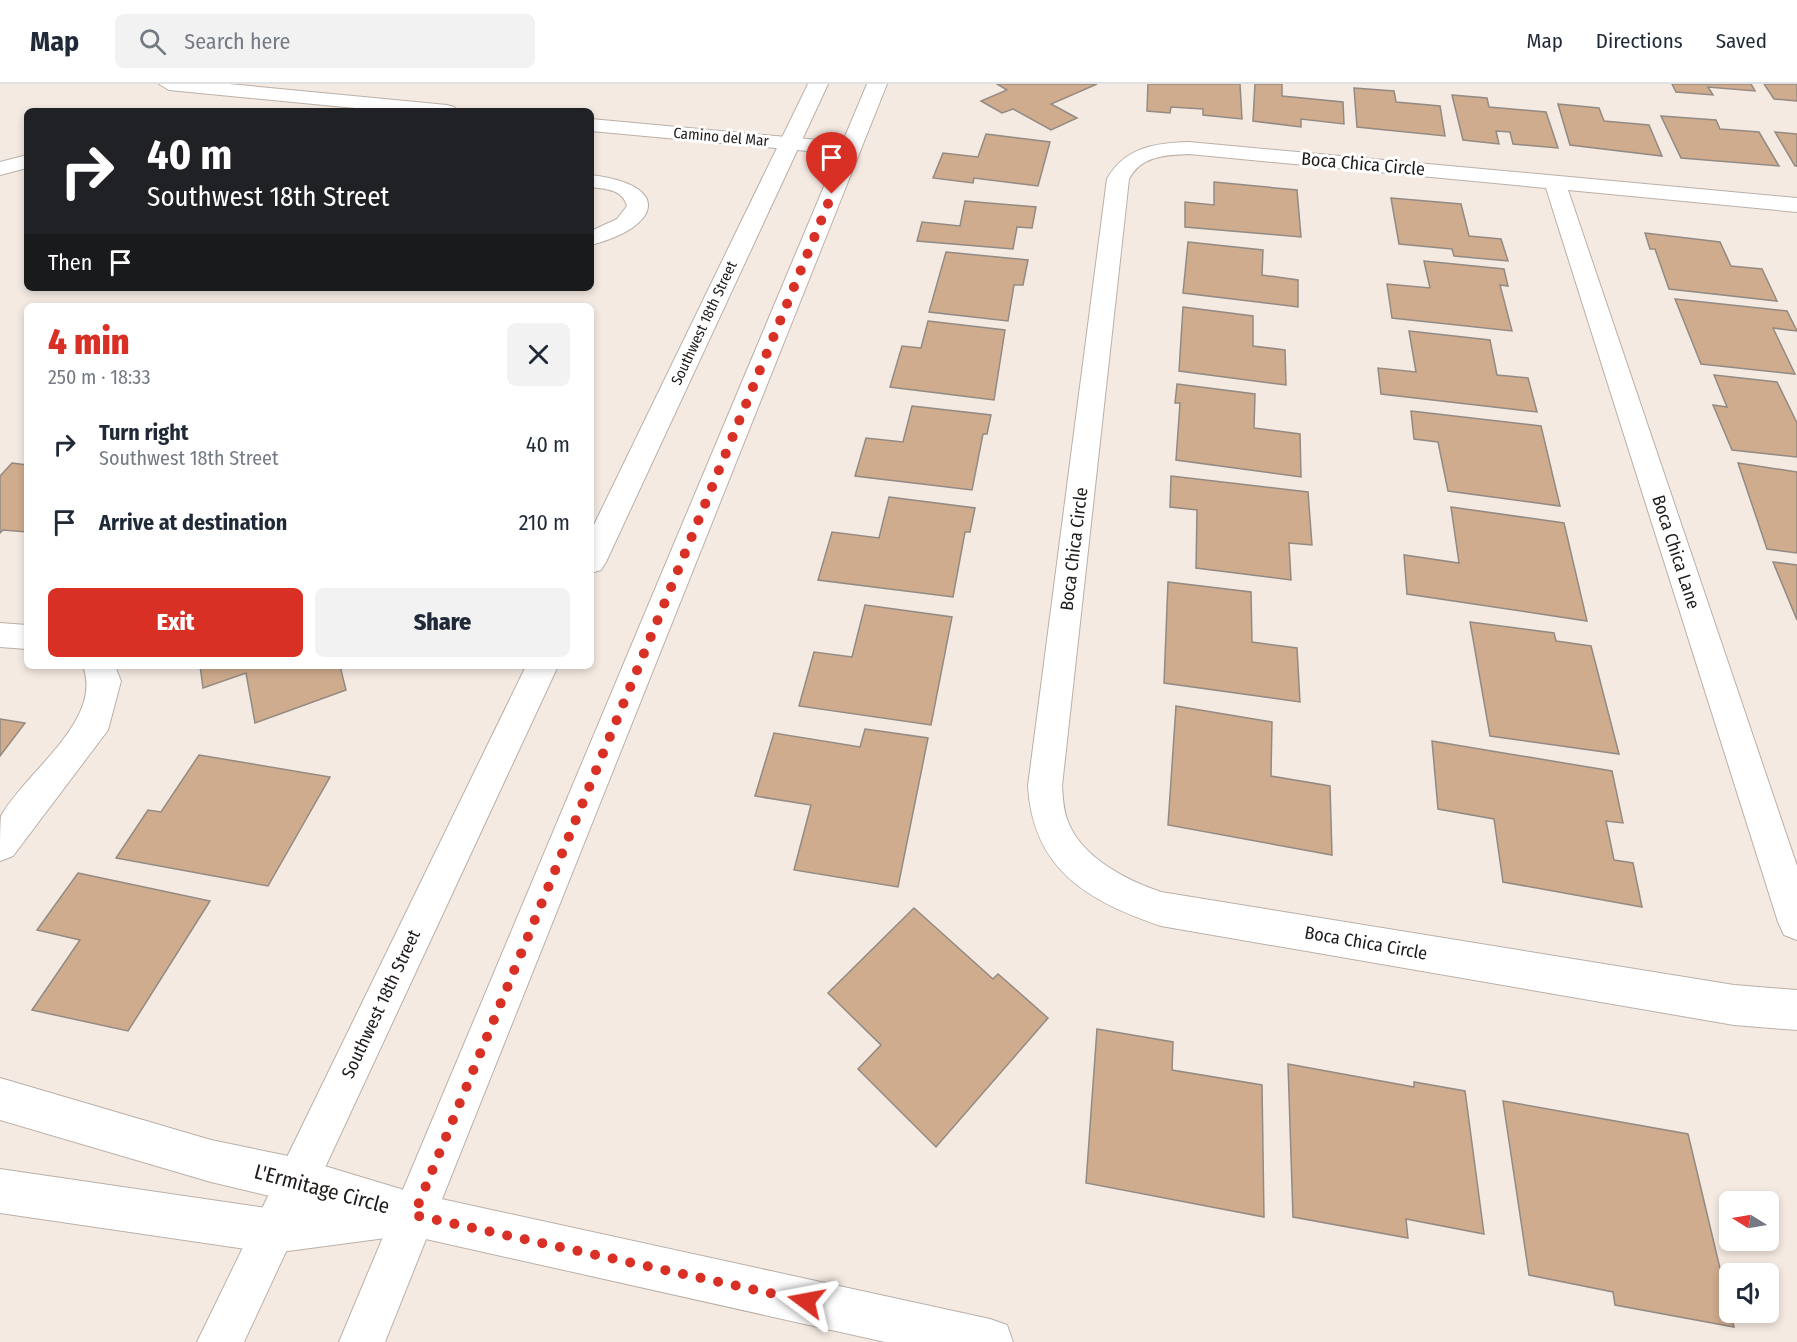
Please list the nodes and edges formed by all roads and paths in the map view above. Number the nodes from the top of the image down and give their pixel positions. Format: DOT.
graph roads {
  1 [pos="169,84"];
  2 [pos="818,84"];
  3 [pos="877,84"];
  4 [pos="416,108"];
  5 [pos="594,125"];
  6 [pos="789,144"];
  7 [pos="851,149"];
  8 [pos="24,162"];
  9 [pos="0,169"];
  10 [pos="594,181"];
  11 [pos="1555,182"];
  12 [pos="1797,205"];
  13 [pos="594,237"];
  14 [pos="594,556"];
  15 [pos="0,635"];
  16 [pos="24,637"];
  17 [pos="100,669"];
  18 [pos="541,669"];
  19 [pos="0,845"];
  20 [pos="1797,922"];
  21 [pos="1797,1010"];
  22 [pos="0,1099"];
  23 [pos="298,1180"];
  24 [pos="0,1191"];
  25 [pos="414,1215"];
  26 [pos="273,1231"];
  27 [pos="220,1342"];
  28 [pos="362,1342"];
  29 [pos="990,1342"];
  1 -- 4 [label="street"];
  2 -- 6 [label="street, Southwest 18th Street"];
  3 -- 7 [label="street"];
  5 -- 6 [label="street, Camino del Mar"];
  6 -- 7 [label="street, Camino del Mar"];
  6 -- 14 [label="street, Southwest 18th Street"];
  7 -- 25 [label="street"];
  8 -- 9 [label="street"];
  10 -- 13 [label="street"];
  11 -- 12 [label="street, Boca Chica Circle"];
  11 -- 20 [label="street, Boca Chica Lane"];
  11 -- 21 [label="street, Boca Chica Circle"];
  15 -- 16 [label="street"];
  17 -- 19 [label="street"];
  18 -- 23 [label="street, Southwest 18th Street"];
  22 -- 23 [label="street, L'Ermitage Circle"];
  23 -- 25 [label="street, L'Ermitage Circle"];
  23 -- 26 [label="street, Southwest 18th Street"];
  24 -- 26 [label="street, L'Ermitage Circle"];
  25 -- 26 [label="street, L'Ermitage Circle"];
  25 -- 28 [label="street"];
  25 -- 29 [label="street"];
  26 -- 27 [label="street, Southwest 18th Street"];
}
